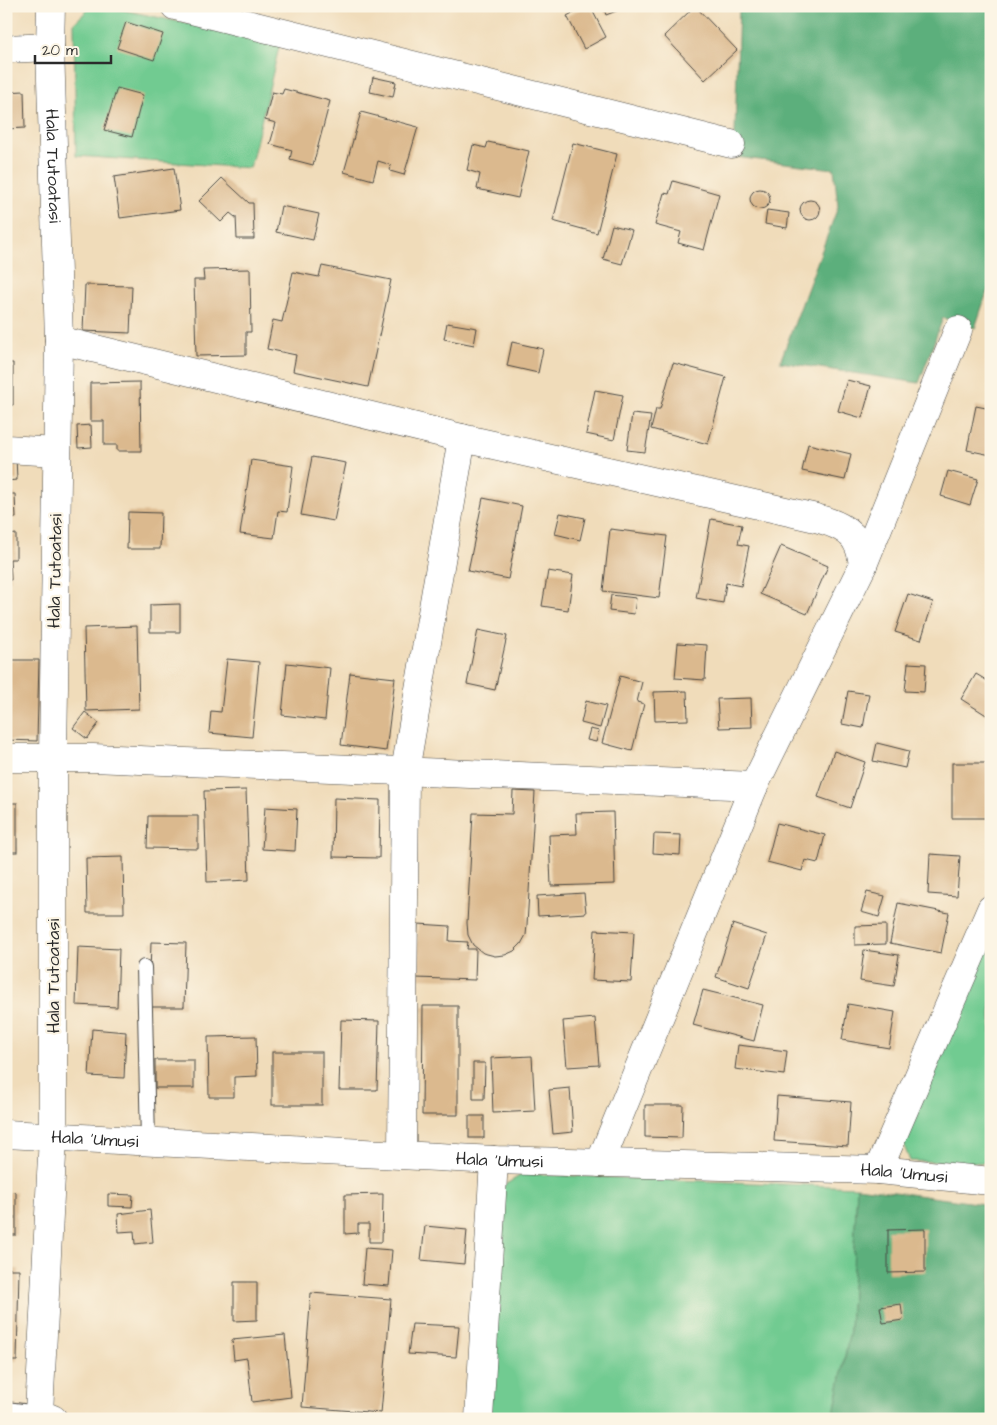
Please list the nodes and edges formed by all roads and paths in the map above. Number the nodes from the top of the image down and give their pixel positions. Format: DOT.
graph roads {
  1 [pos="51,6"];
  2 [pos="175,6"];
  3 [pos="50,47"];
  4 [pos="6,49"];
  5 [pos="732,144"];
  6 [pos="958,330"];
  7 [pos="59,340"];
  8 [pos="462,438"];
  9 [pos="6,449"];
  10 [pos="57,452"];
  11 [pos="863,565"];
  12 [pos="53,757"];
  13 [pos="6,758"];
  14 [pos="404,771"];
  15 [pos="754,786"];
  16 [pos="991,909"];
  17 [pos="144,967"];
  18 [pos="6,1134"];
  19 [pos="53,1136"];
  20 [pos="148,1141"];
  21 [pos="402,1154"];
  22 [pos="494,1160"];
  23 [pos="600,1163"];
  24 [pos="878,1170"];
  25 [pos="991,1181"];
  26 [pos="6,1409"];
  27 [pos="42,1417"];
  28 [pos="479,1419"];
  1 -- 3 [label="street, Hala Tutoatasi"];
  2 -- 5 [label="street"];
  3 -- 4 [label="street"];
  3 -- 7 [label="street, Hala Tutoatasi"];
  6 -- 11 [label="street"];
  7 -- 8 [label="street"];
  7 -- 10 [label="street, Hala Tutoatasi"];
  8 -- 11 [label="street"];
  8 -- 14 [label="street"];
  9 -- 10 [label="street"];
  10 -- 12 [label="street, Hala Tutoatasi"];
  11 -- 15 [label="street"];
  12 -- 13 [label="street"];
  12 -- 14 [label="street"];
  12 -- 19 [label="street, Hala Tutoatasi"];
  14 -- 15 [label="street"];
  14 -- 21 [label="street"];
  15 -- 23 [label="street"];
  16 -- 24 [label="street"];
  17 -- 20 [label="lane"];
  18 -- 19 [label="street, Hala 'Umusi"];
  19 -- 20 [label="street, Hala 'Umusi"];
  19 -- 27 [label="street, Hala Tutoatasi"];
  20 -- 21 [label="street, Hala 'Umusi"];
  21 -- 22 [label="street, Hala 'Umusi"];
  22 -- 23 [label="street, Hala 'Umusi"];
  22 -- 28 [label="street"];
  23 -- 24 [label="street, Hala 'Umusi"];
  24 -- 25 [label="street, Hala 'Umusi"];
  26 -- 27 [label="lane"];
}
